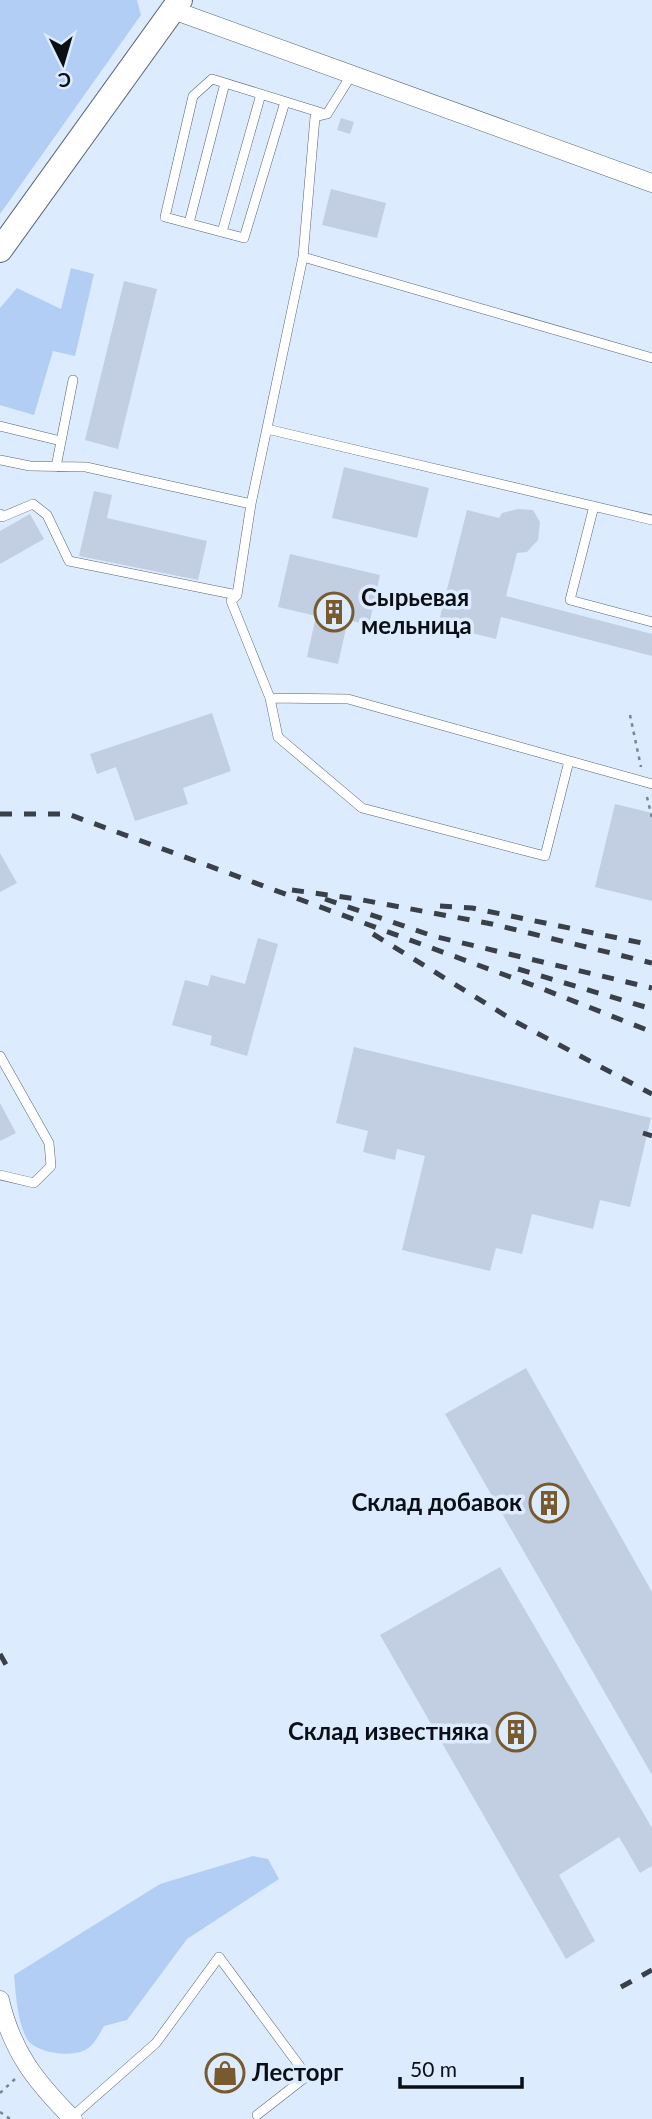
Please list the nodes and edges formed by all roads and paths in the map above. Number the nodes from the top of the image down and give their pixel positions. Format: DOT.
graph roads {
  1 [pos="175,4"];
  2 [pos="352,74"];
  3 [pos="225,83"];
  4 [pos="261,94"];
  5 [pos="285,102"];
  6 [pos="327,114"];
  7 [pos="652,183"];
  8 [pos="189,223"];
  9 [pos="222,232"];
  10 [pos="0,250"];
  11 [pos="303,257"];
  12 [pos="652,358"];
  13 [pos="74,380"];
  14 [pos="0,426"];
  15 [pos="267,429"];
  16 [pos="61,441"];
  17 [pos="0,460"];
  18 [pos="56,467"];
  19 [pos="251,504"];
  20 [pos="594,506"];
  21 [pos="0,514"];
  22 [pos="652,520"];
  23 [pos="237,595"];
  24 [pos="652,622"];
  25 [pos="270,698"];
  26 [pos="569,761"];
  27 [pos="652,784"];
  28 [pos="0,1056"];
  29 [pos="0,1175"];
  30 [pos="0,2000"];
  31 [pos="27,2067"];
  32 [pos="0,2093"];
  33 [pos="0,2112"];
  34 [pos="257,2115"];
  35 [pos="73,2118"];
  36 [pos="10,2119"];
  1 -- 2 [label="street"];
  1 -- 10 [label="street"];
  2 -- 6 [label="lane"];
  2 -- 7 [label="street"];
  3 -- 4 [label="lane"];
  3 -- 8 [label="lane"];
  3 -- 8 [label="lane"];
  4 -- 5 [label="lane"];
  4 -- 9 [label="lane"];
  5 -- 6 [label="lane"];
  5 -- 9 [label="lane"];
  6 -- 11 [label="lane"];
  8 -- 9 [label="lane"];
  11 -- 12 [label="lane"];
  11 -- 15 [label="lane"];
  13 -- 16 [label="lane"];
  14 -- 16 [label="lane"];
  15 -- 19 [label="lane"];
  15 -- 20 [label="lane"];
  16 -- 18 [label="lane"];
  17 -- 18 [label="lane"];
  18 -- 19 [label="lane"];
  19 -- 23 [label="lane"];
  20 -- 22 [label="lane"];
  20 -- 24 [label="lane"];
  21 -- 23 [label="lane"];
  23 -- 25 [label="lane"];
  25 -- 26 [label="lane"];
  25 -- 26 [label="lane"];
  26 -- 27 [label="lane"];
  28 -- 29 [label="lane"];
  30 -- 31 [label="street"];
  31 -- 32 [label="path"];
  31 -- 35 [label="street"];
  33 -- 36 [label="path"];
  34 -- 35 [label="lane"];
}
